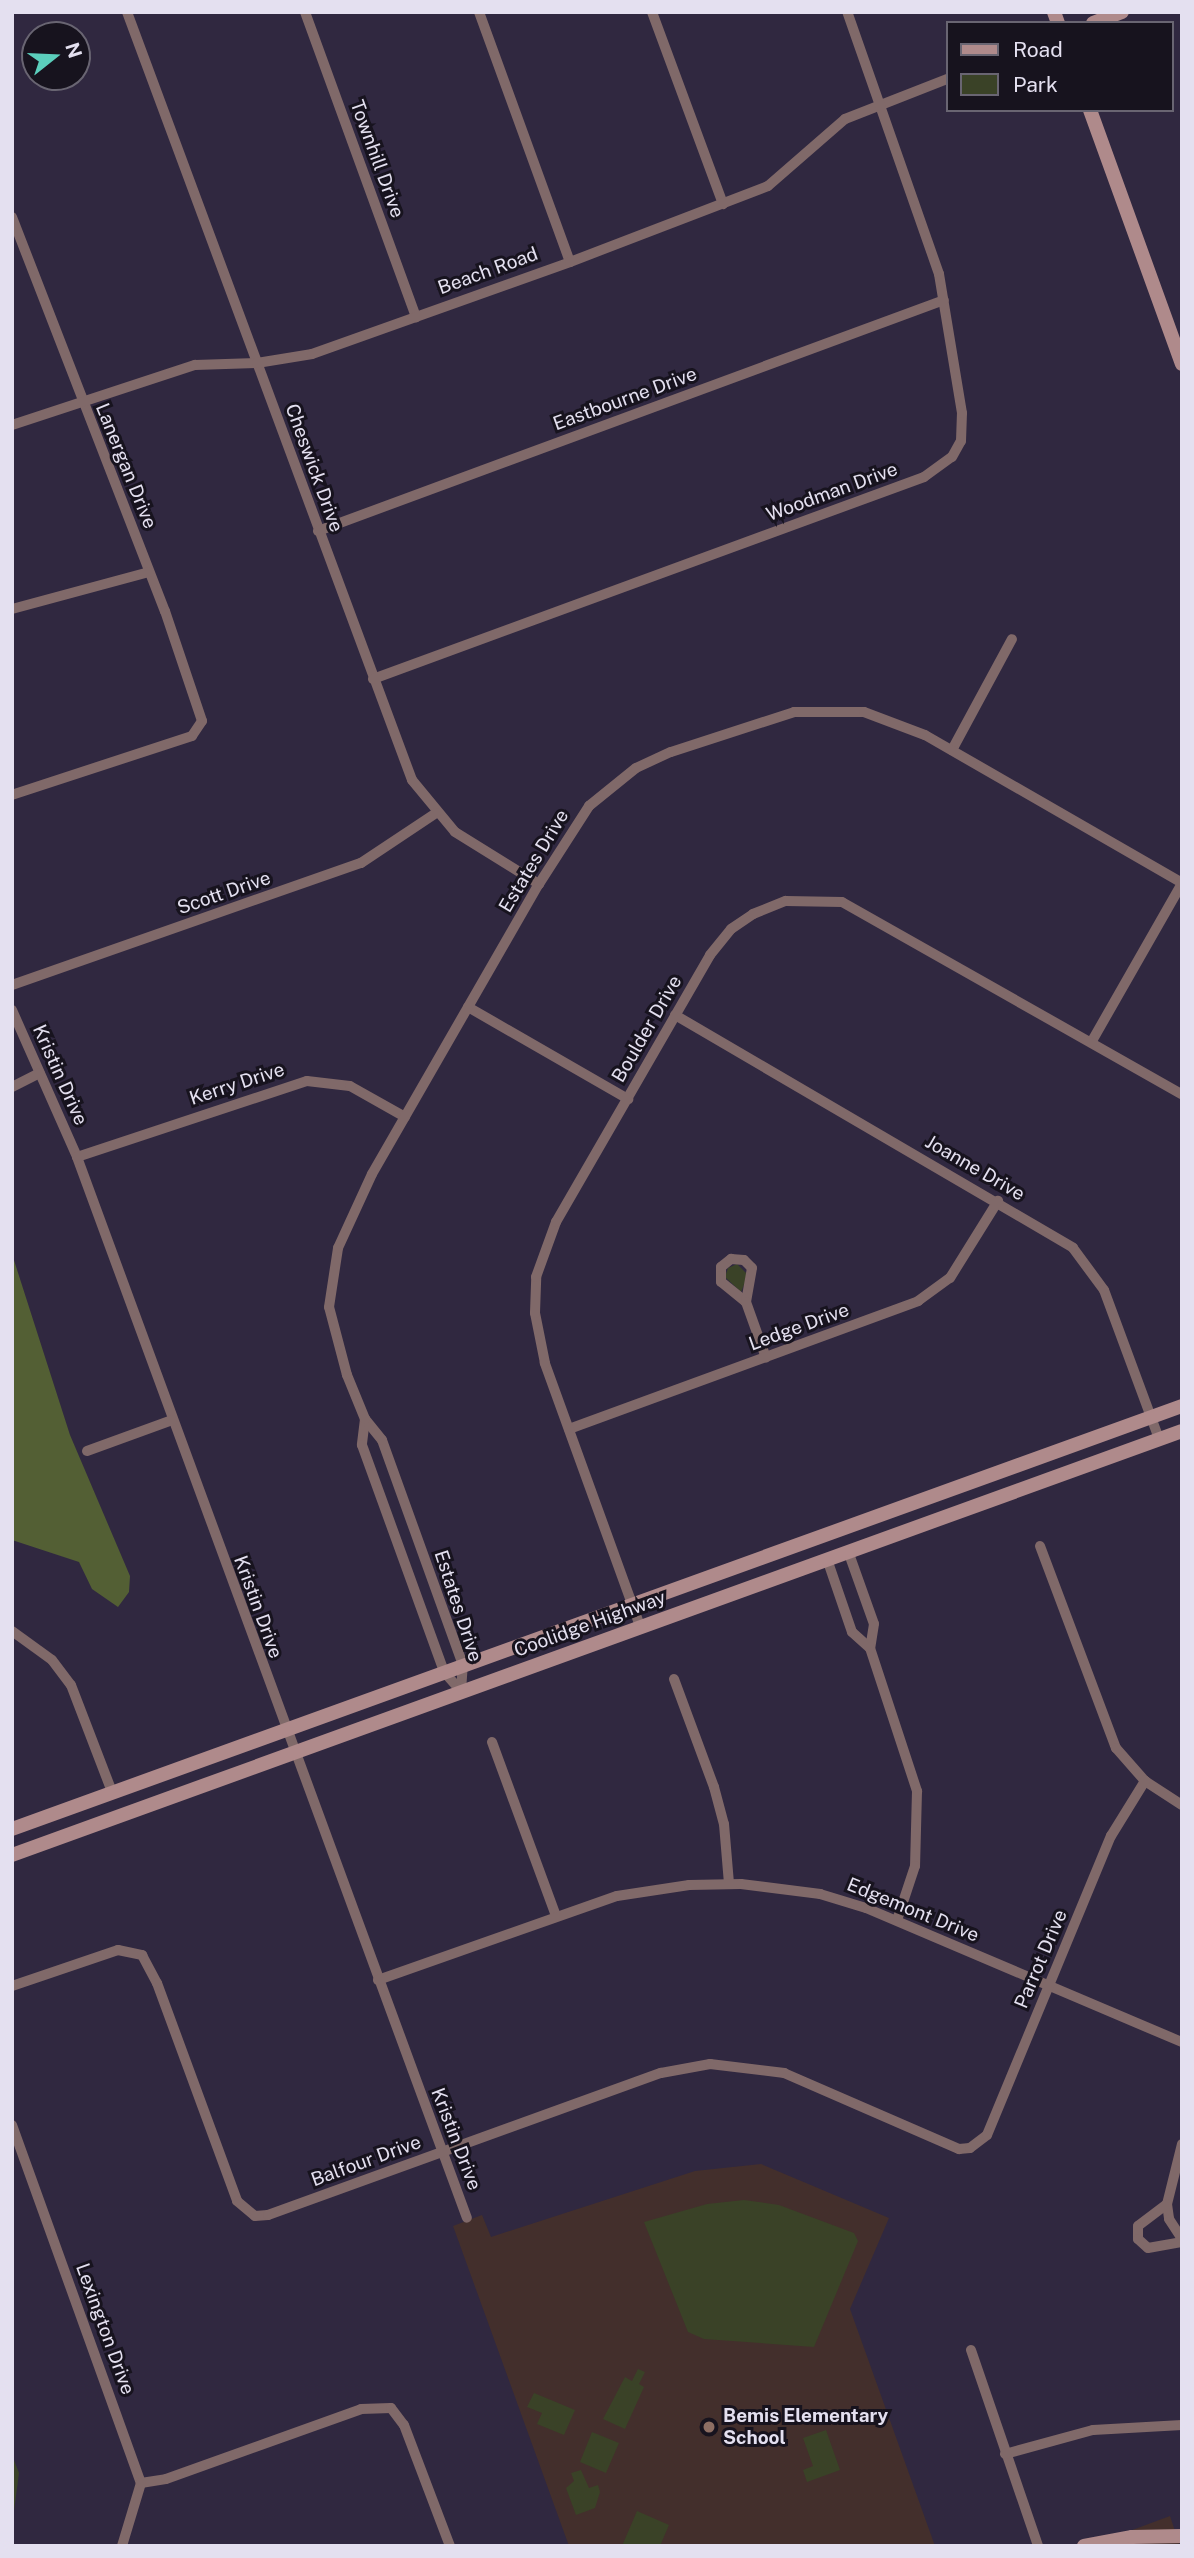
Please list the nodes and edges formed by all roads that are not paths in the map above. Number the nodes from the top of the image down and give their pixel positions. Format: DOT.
graph roads {
  1 [pos="127,12"];
  2 [pos="305,12"];
  3 [pos="479,12"];
  4 [pos="652,12"];
  5 [pos="847,12"];
  6 [pos="1122,12"];
  7 [pos="1098,21"];
  8 [pos="946,79"];
  9 [pos="881,103"];
  10 [pos="1091,112"];
  11 [pos="723,204"];
  12 [pos="12,217"];
  13 [pos="570,262"];
  14 [pos="944,300"];
  15 [pos="416,317"];
  16 [pos="1177,334"];
  17 [pos="1180,356"];
  18 [pos="257,363"];
  19 [pos="82,403"];
  20 [pos="12,425"];
  21 [pos="318,531"];
  22 [pos="149,572"];
  23 [pos="12,609"];
  24 [pos="1012,639"];
  25 [pos="373,679"];
  26 [pos="952,750"];
  27 [pos="12,795"];
  28 [pos="436,813"];
  29 [pos="1182,883"];
  30 [pos="539,884"];
  31 [pos="12,985"];
  32 [pos="468,1007"];
  33 [pos="12,1010"];
  34 [pos="676,1015"];
  35 [pos="1092,1041"];
  36 [pos="40,1073"];
  37 [pos="12,1087"];
  38 [pos="1182,1094"];
  39 [pos="628,1099"];
  40 [pos="405,1116"];
  41 [pos="76,1157"];
  42 [pos="998,1201"];
  43 [pos="746,1302"];
  44 [pos="766,1358"];
  45 [pos="1182,1406"];
  46 [pos="1151,1417"];
  47 [pos="365,1419"];
  48 [pos="172,1420"];
  49 [pos="569,1429"];
  50 [pos="1182,1431"];
  51 [pos="1159,1439"];
  52 [pos="87,1451"];
  53 [pos="1040,1546"];
  54 [pos="848,1551"];
  55 [pos="827,1559"];
  56 [pos="633,1605"];
  57 [pos="640,1626"];
  58 [pos="12,1631"];
  59 [pos="870,1648"];
  60 [pos="463,1665"];
  61 [pos="444,1672"];
  62 [pos="674,1679"];
  63 [pos="461,1691"];
  64 [pos="284,1730"];
  65 [pos="492,1742"];
  66 [pos="293,1752"];
  67 [pos="1145,1781"];
  68 [pos="112,1793"];
  69 [pos="1182,1805"];
  70 [pos="114,1816"];
  71 [pos="12,1829"];
  72 [pos="12,1854"];
  73 [pos="729,1884"];
  74 [pos="556,1916"];
  75 [pos="897,1920"];
  76 [pos="378,1980"];
  77 [pos="1049,1985"];
  78 [pos="12,1986"];
  79 [pos="1182,2042"];
  80 [pos="12,2125"];
  81 [pos="1182,2144"];
  82 [pos="970,2148"];
  83 [pos="442,2151"];
  84 [pos="1167,2204"];
  85 [pos="467,2218"];
  86 [pos="1182,2240"];
  87 [pos="971,2350"];
  88 [pos="1182,2425"];
  89 [pos="1005,2454"];
  90 [pos="141,2483"];
  91 [pos="1182,2536"];
  92 [pos="122,2546"];
  93 [pos="450,2546"];
  94 [pos="1038,2546"];
  95 [pos="1084,2546"];
  1 -- 18 [label="street, Cheswick Drive"];
  2 -- 15 [label="street, Townhill Drive"];
  3 -- 13 [label="street"];
  4 -- 11 [label="street"];
  5 -- 9 [label="street, Woodman Drive"];
  6 -- 7 [label="main road"];
  8 -- 9 [label="street, Beach Road"];
  9 -- 11 [label="street, Beach Road"];
  9 -- 14 [label="street, Woodman Drive"];
  10 -- 16 [label="main road"];
  11 -- 13 [label="street, Beach Road"];
  12 -- 19 [label="street, Lanergan Drive"];
  13 -- 15 [label="street, Beach Road"];
  14 -- 21 [label="street, Eastbourne Drive"];
  14 -- 25 [label="street, Woodman Drive"];
  15 -- 18 [label="street, Beach Road"];
  16 -- 17 [label="main road"];
  18 -- 19 [label="street, Beach Road"];
  18 -- 21 [label="street, Cheswick Drive"];
  19 -- 20 [label="street, Beach Road"];
  19 -- 22 [label="street, Lanergan Drive"];
  21 -- 25 [label="street, Cheswick Drive"];
  22 -- 23 [label="street"];
  22 -- 27 [label="street, Lanergan Drive"];
  24 -- 26 [label="street"];
  25 -- 28 [label="street, Cheswick Drive"];
  26 -- 29 [label="street, Estates Drive"];
  26 -- 30 [label="street, Estates Drive"];
  28 -- 30 [label="street, Cheswick Drive"];
  28 -- 31 [label="street, Scott Drive"];
  29 -- 35 [label="street"];
  30 -- 32 [label="street, Estates Drive"];
  32 -- 39 [label="street"];
  32 -- 40 [label="street, Estates Drive"];
  33 -- 36 [label="street, Kristin Drive"];
  34 -- 35 [label="street, Boulder Drive"];
  34 -- 39 [label="street, Boulder Drive"];
  34 -- 42 [label="street, Joanne Drive"];
  35 -- 38 [label="street, Boulder Drive"];
  36 -- 37 [label="street"];
  36 -- 41 [label="street, Kristin Drive"];
  39 -- 49 [label="street, Boulder Drive"];
  40 -- 41 [label="street, Kerry Drive"];
  40 -- 47 [label="street, Estates Drive"];
  41 -- 48 [label="street, Kristin Drive"];
  42 -- 44 [label="street, Ledge Drive"];
  42 -- 46 [label="street, Joanne Drive"];
  43 -- 43 [label="street"];
  43 -- 44 [label="street"];
  44 -- 49 [label="street, Ledge Drive"];
  45 -- 46 [label="main road, Coolidge Highway"];
  46 -- 51 [label="street, Joanne Drive"];
  46 -- 56 [label="main road, Coolidge Highway"];
  47 -- 60 [label="street, Estates Drive"];
  47 -- 61 [label="street, Estates Drive"];
  48 -- 52 [label="street"];
  48 -- 64 [label="street, Kristin Drive"];
  49 -- 56 [label="street, Boulder Drive"];
  50 -- 51 [label="main road, Coolidge Highway"];
  51 -- 54 [label="main road, Coolidge Highway"];
  53 -- 67 [label="street"];
  54 -- 55 [label="main road, Coolidge Highway"];
  54 -- 59 [label="street"];
  55 -- 57 [label="main road, Coolidge Highway"];
  55 -- 59 [label="street"];
  56 -- 57 [label="street, Boulder Drive"];
  56 -- 60 [label="main road, Coolidge Highway"];
  57 -- 63 [label="main road, Coolidge Highway"];
  58 -- 68 [label="street"];
  59 -- 75 [label="street"];
  60 -- 61 [label="main road, Coolidge Highway"];
  60 -- 63 [label="street, Estates Drive"];
  61 -- 63 [label="street, Estates Drive"];
  61 -- 64 [label="main road, Coolidge Highway"];
  62 -- 73 [label="street"];
  63 -- 66 [label="main road, Coolidge Highway"];
  64 -- 66 [label="street, Kristin Drive"];
  64 -- 68 [label="main road, Coolidge Highway"];
  65 -- 74 [label="street"];
  66 -- 70 [label="main road, Coolidge Highway"];
  66 -- 76 [label="street, Kristin Drive"];
  67 -- 69 [label="street"];
  67 -- 77 [label="street, Parrot Drive"];
  68 -- 70 [label="main road"];
  68 -- 71 [label="main road, Coolidge Highway"];
  70 -- 72 [label="main road, Coolidge Highway"];
  73 -- 74 [label="street, Edgemont Drive"];
  73 -- 75 [label="street, Edgemont Drive"];
  74 -- 76 [label="street, Edgemont Drive"];
  75 -- 77 [label="street, Edgemont Drive"];
  76 -- 83 [label="street, Kristin Drive"];
  77 -- 79 [label="street, Edgemont Drive"];
  77 -- 82 [label="street, Parrot Drive"];
  78 -- 83 [label="street, Balfour Drive"];
  80 -- 90 [label="street, Lexington Drive"];
  81 -- 84 [label="street"];
  82 -- 83 [label="street, Balfour Drive"];
  83 -- 85 [label="street, Kristin Drive"];
  84 -- 86 [label="street"];
  84 -- 86 [label="street"];
  87 -- 89 [label="street"];
  88 -- 89 [label="street"];
  89 -- 94 [label="street"];
  90 -- 92 [label="street"];
  90 -- 93 [label="street"];
  91 -- 95 [label="main road"];
}
